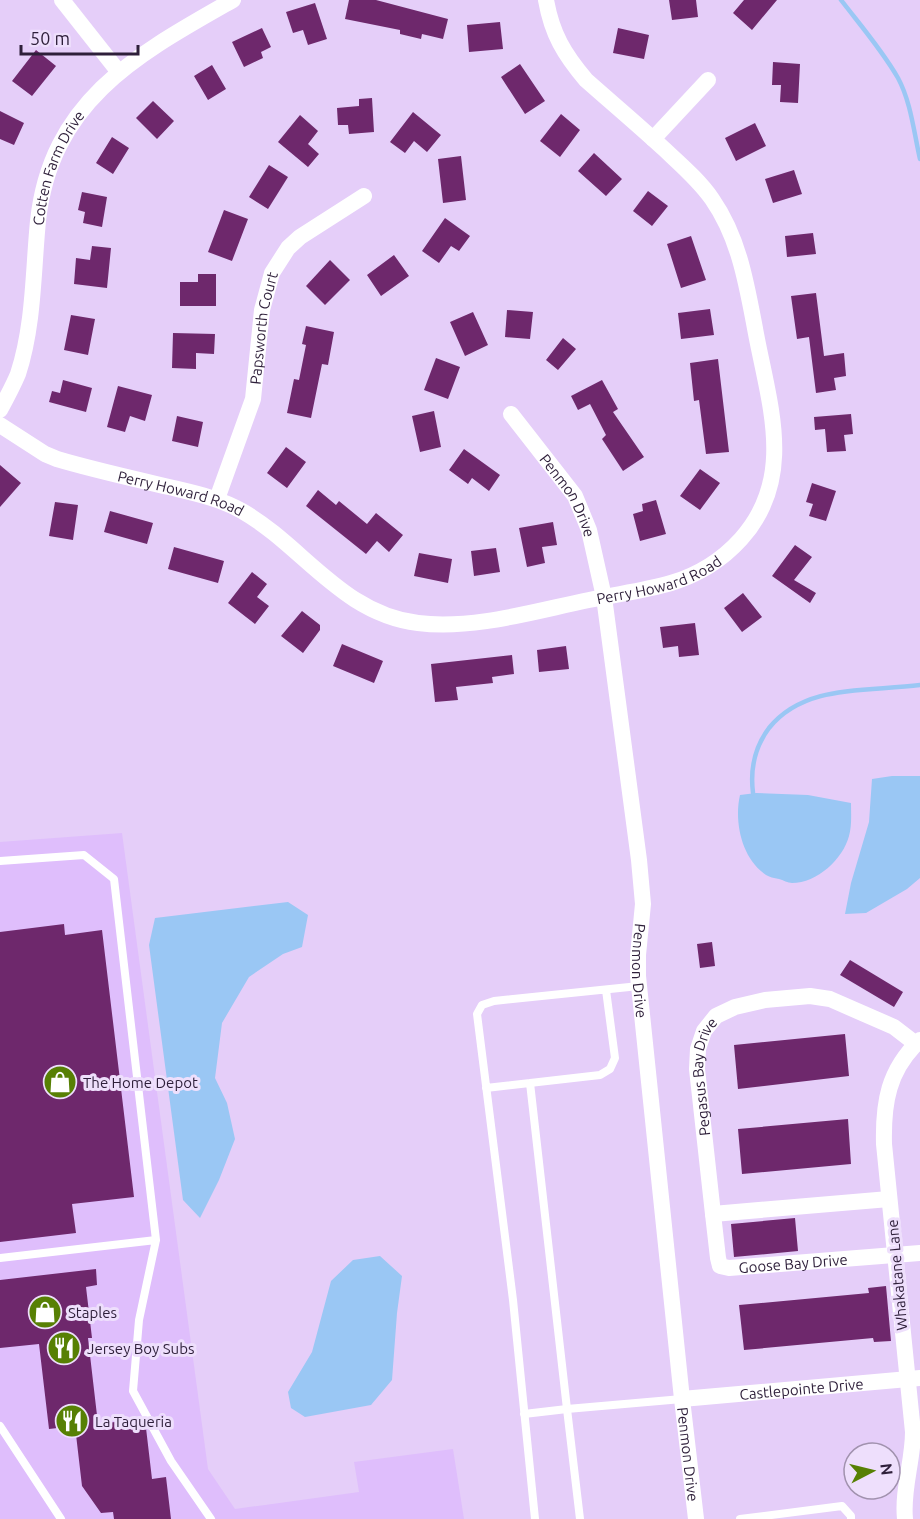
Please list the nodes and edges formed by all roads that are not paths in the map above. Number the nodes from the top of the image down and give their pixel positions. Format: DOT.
graph roads {
  1 [pos="62,0"];
  2 [pos="233,0"];
  3 [pos="546,0"];
  4 [pos="118,71"];
  5 [pos="708,80"];
  6 [pos="653,140"];
  7 [pos="364,196"];
  8 [pos="0,411"];
  9 [pos="511,414"];
  10 [pos="0,425"];
  11 [pos="217,499"];
  12 [pos="604,597"];
  13 [pos="0,861"];
  14 [pos="639,986"];
  15 [pos="606,990"];
  16 [pos="918,1042"];
  17 [pos="530,1083"];
  18 [pos="486,1088"];
  19 [pos="889,1199"];
  20 [pos="713,1214"];
  21 [pos="156,1240"];
  22 [pos="920,1253"];
  23 [pos="895,1255"];
  24 [pos="0,1258"];
  25 [pos="913,1378"];
  26 [pos="682,1399"];
  27 [pos="567,1409"];
  28 [pos="524,1414"];
  29 [pos="0,1426"];
  30 [pos="809,1515"];
  31 [pos="61,1519"];
  32 [pos="211,1519"];
  33 [pos="536,1519"];
  34 [pos="580,1519"];
  35 [pos="696,1519"];
  36 [pos="740,1519"];
  37 [pos="851,1519"];
  38 [pos="905,1519"];
  1 -- 4 [label="street"];
  2 -- 4 [label="street, Cotten Farm Drive"];
  3 -- 6 [label="street, Perry Howard Road"];
  4 -- 8 [label="street, Cotten Farm Drive"];
  5 -- 6 [label="street"];
  6 -- 12 [label="street, Perry Howard Road"];
  7 -- 11 [label="street, Papsworth Court"];
  9 -- 12 [label="street, Penmon Drive"];
  10 -- 11 [label="street, Perry Howard Road"];
  11 -- 12 [label="street, Perry Howard Road"];
  12 -- 14 [label="street, Penmon Drive"];
  13 -- 21 [label="lane"];
  14 -- 15 [label="lane"];
  14 -- 26 [label="street, Penmon Drive"];
  15 -- 17 [label="lane"];
  15 -- 18 [label="lane"];
  16 -- 19 [label="street, Whakatane Lane"];
  16 -- 20 [label="street, Pegasus Bay Drive"];
  17 -- 18 [label="lane"];
  17 -- 27 [label="lane"];
  18 -- 28 [label="lane"];
  19 -- 20 [label="street"];
  19 -- 23 [label="street, Whakatane Lane"];
  20 -- 23 [label="street, Goose Bay Drive"];
  21 -- 24 [label="lane"];
  21 -- 32 [label="lane"];
  22 -- 23 [label="street, Goose Bay Drive"];
  23 -- 25 [label="street, Whakatane Lane"];
  25 -- 26 [label="street, Castlepointe Drive"];
  25 -- 38 [label="street, Whakatane Lane"];
  26 -- 27 [label="lane"];
  26 -- 35 [label="street, Penmon Drive"];
  27 -- 28 [label="lane"];
  27 -- 34 [label="lane"];
  28 -- 33 [label="lane"];
  29 -- 31 [label="lane"];
  30 -- 36 [label="lane"];
  30 -- 37 [label="lane"];
}
